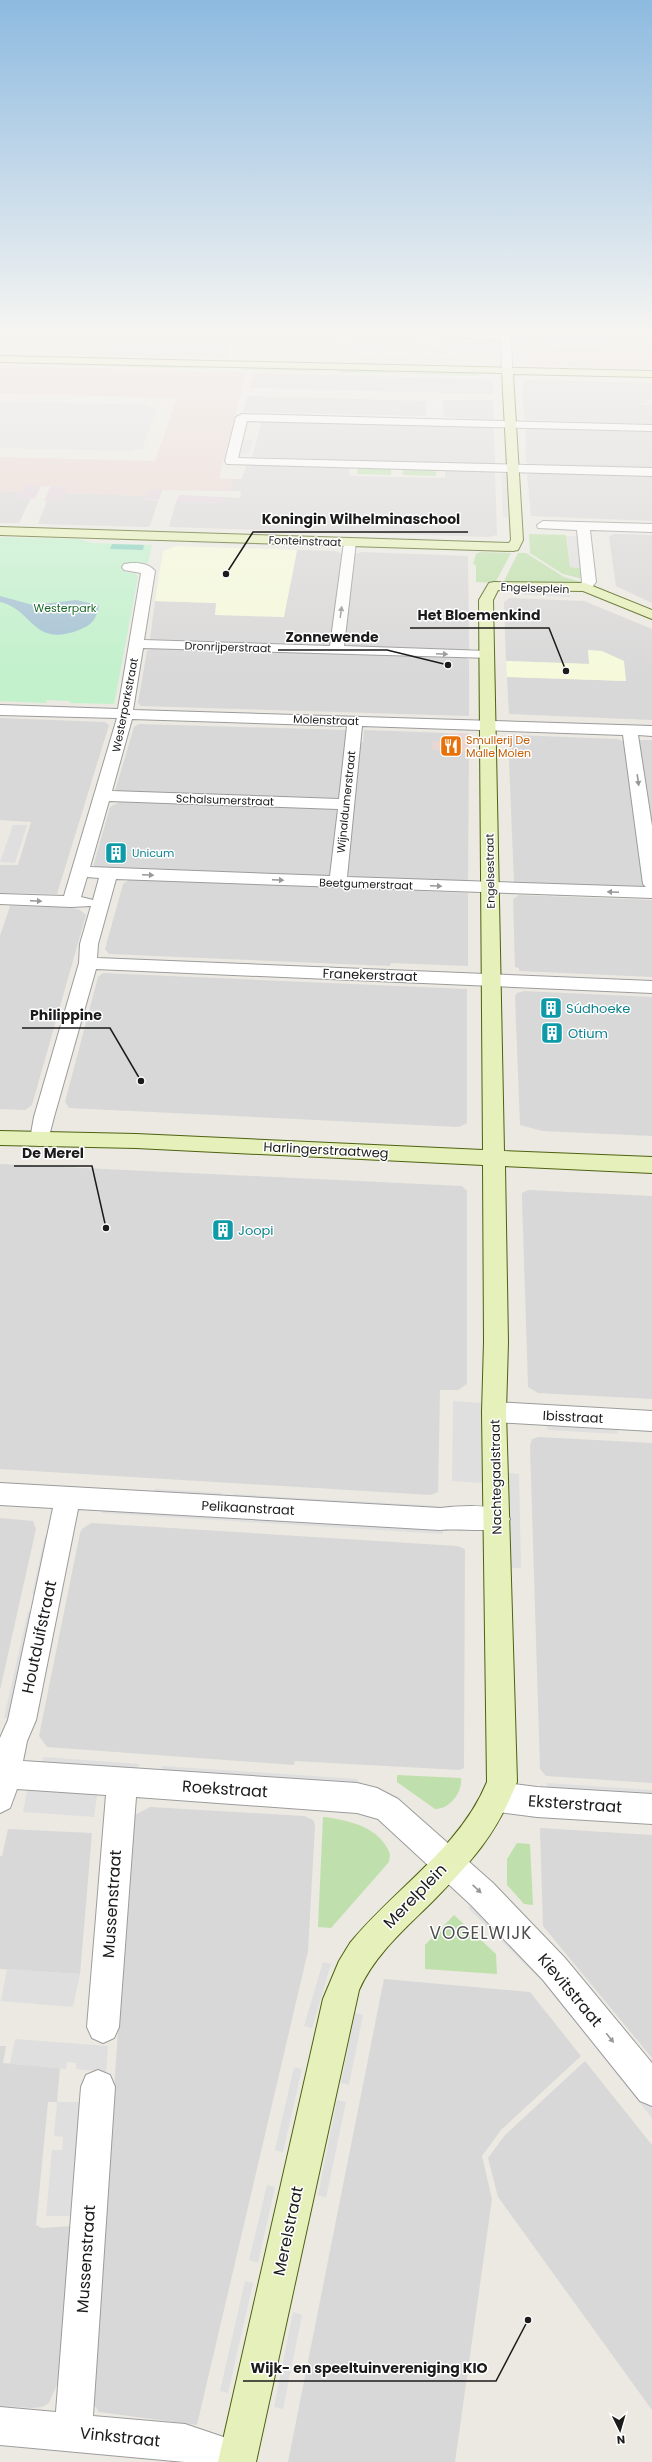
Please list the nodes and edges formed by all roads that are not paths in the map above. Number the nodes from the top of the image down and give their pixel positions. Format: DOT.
graph roads {
  1 [pos="234,447"];
  2 [pos="511,447"];
  3 [pos="512,468"];
  4 [pos="652,472"];
  5 [pos="543,525"];
  6 [pos="583,526"];
  7 [pos="652,528"];
  8 [pos="0,531"];
  9 [pos="350,542"];
  10 [pos="129,567"];
  11 [pos="494,586"];
  12 [pos="585,587"];
  13 [pos="652,615"];
  14 [pos="137,644"];
  15 [pos="336,650"];
  16 [pos="487,655"];
  17 [pos="0,710"];
  18 [pos="124,714"];
  19 [pos="355,721"];
  20 [pos="488,725"];
  21 [pos="630,730"];
  22 [pos="652,731"];
  23 [pos="103,796"];
  24 [pos="346,804"];
  25 [pos="80,872"];
  26 [pos="109,873"];
  27 [pos="338,883"];
  28 [pos="652,884"];
  29 [pos="490,889"];
  30 [pos="652,893"];
  31 [pos="0,899"];
  32 [pos="71,902"];
  33 [pos="101,902"];
  34 [pos="88,963"];
  35 [pos="492,980"];
  36 [pos="652,987"];
  37 [pos="0,1138"];
  38 [pos="40,1139"];
  39 [pos="494,1158"];
  40 [pos="652,1165"];
  41 [pos="494,1412"];
  42 [pos="652,1421"];
  43 [pos="0,1494"];
  44 [pos="68,1498"];
  45 [pos="497,1519"];
  46 [pos="122,1782"];
  47 [pos="2,1786"];
  48 [pos="498,1797"];
  49 [pos="652,1809"];
  50 [pos="448,1862"];
  51 [pos="339,1999"];
  52 [pos="103,2027"];
  53 [pos="98,2087"];
  54 [pos="652,2089"];
  55 [pos="0,2426"];
  56 [pos="73,2432"];
  57 [pos="237,2461"];
  1 -- 3 [label="street"];
  2 -- 3 [label="street"];
  3 -- 4 [label="street"];
  3 -- 9 [label="street, Fonteinstraat"];
  5 -- 6 [label="street"];
  6 -- 7 [label="street"];
  6 -- 12 [label="street, Engelseplein"];
  8 -- 9 [label="street, Fonteinstraat"];
  15 -- 9 [label="street, one-way"];
  10 -- 14 [label="street, Westerparkstraat"];
  11 -- 12 [label="street, Engelseplein"];
  11 -- 16 [label="street, Engelsestraat"];
  12 -- 13 [label="street"];
  14 -- 15 [label="street, Dronrijperstraat"];
  14 -- 18 [label="street, Westerparkstraat"];
  15 -- 16 [label="street, Dronrijperstraat, one-way"];
  16 -- 20 [label="street, Engelsestraat"];
  17 -- 18 [label="street, Molenstraat"];
  18 -- 19 [label="street, Molenstraat"];
  18 -- 23 [label="street, Westerparkstraat"];
  19 -- 20 [label="street, Molenstraat"];
  19 -- 24 [label="street, Wijnaldumerstraat"];
  20 -- 21 [label="street, Molenstraat"];
  20 -- 29 [label="street, Engelsestraat"];
  21 -- 22 [label="street, Molenstraat"];
  21 -- 28 [label="street, one-way"];
  23 -- 24 [label="street, Schalsumerstraat"];
  23 -- 25 [label="street, Westerparkstraat"];
  24 -- 27 [label="street, Wijnaldumerstraat"];
  25 -- 26 [label="street, Beetgumerstraat"];
  25 -- 32 [label="street, Westerparkstraat"];
  26 -- 27 [label="street, Beetgumerstraat, one-way"];
  26 -- 33 [label="street"];
  27 -- 29 [label="street, Beetgumerstraat, one-way"];
  30 -- 29 [label="street, Beetgumerstraat, one-way"];
  29 -- 35 [label="street, Engelsestraat"];
  31 -- 32 [label="street, one-way"];
  32 -- 33 [label="street"];
  33 -- 34 [label="street"];
  34 -- 35 [label="street, Franekerstraat"];
  34 -- 38 [label="street"];
  35 -- 36 [label="street, Franekerstraat"];
  35 -- 39 [label="street, Engelsestraat"];
  37 -- 38 [label="street, Harlingerstraatweg"];
  38 -- 39 [label="street, Harlingerstraatweg"];
  39 -- 40 [label="street, Harlingerstraatweg"];
  39 -- 41 [label="street, Nachtegaalstraat"];
  41 -- 42 [label="street, Ibisstraat"];
  41 -- 45 [label="street, Nachtegaalstraat"];
  43 -- 44 [label="street, Pelikaanstraat"];
  44 -- 45 [label="street, Pelikaanstraat"];
  44 -- 47 [label="street, Houtduifstraat"];
  45 -- 48 [label="street, Nachtegaalstraat"];
  46 -- 47 [label="street, Roekstraat"];
  46 -- 50 [label="street, Roekstraat"];
  46 -- 52 [label="street, Mussenstraat"];
  48 -- 49 [label="street, Eksterstraat"];
  48 -- 50 [label="street, Merelplein"];
  50 -- 51 [label="street, Merelplein"];
  50 -- 54 [label="street, Kievitstraat, one-way"];
  51 -- 57 [label="street, Merelstraat"];
  53 -- 56 [label="street, Mussenstraat"];
  55 -- 56 [label="street, Vinkstraat"];
  56 -- 57 [label="street, Vinkstraat"];
}
